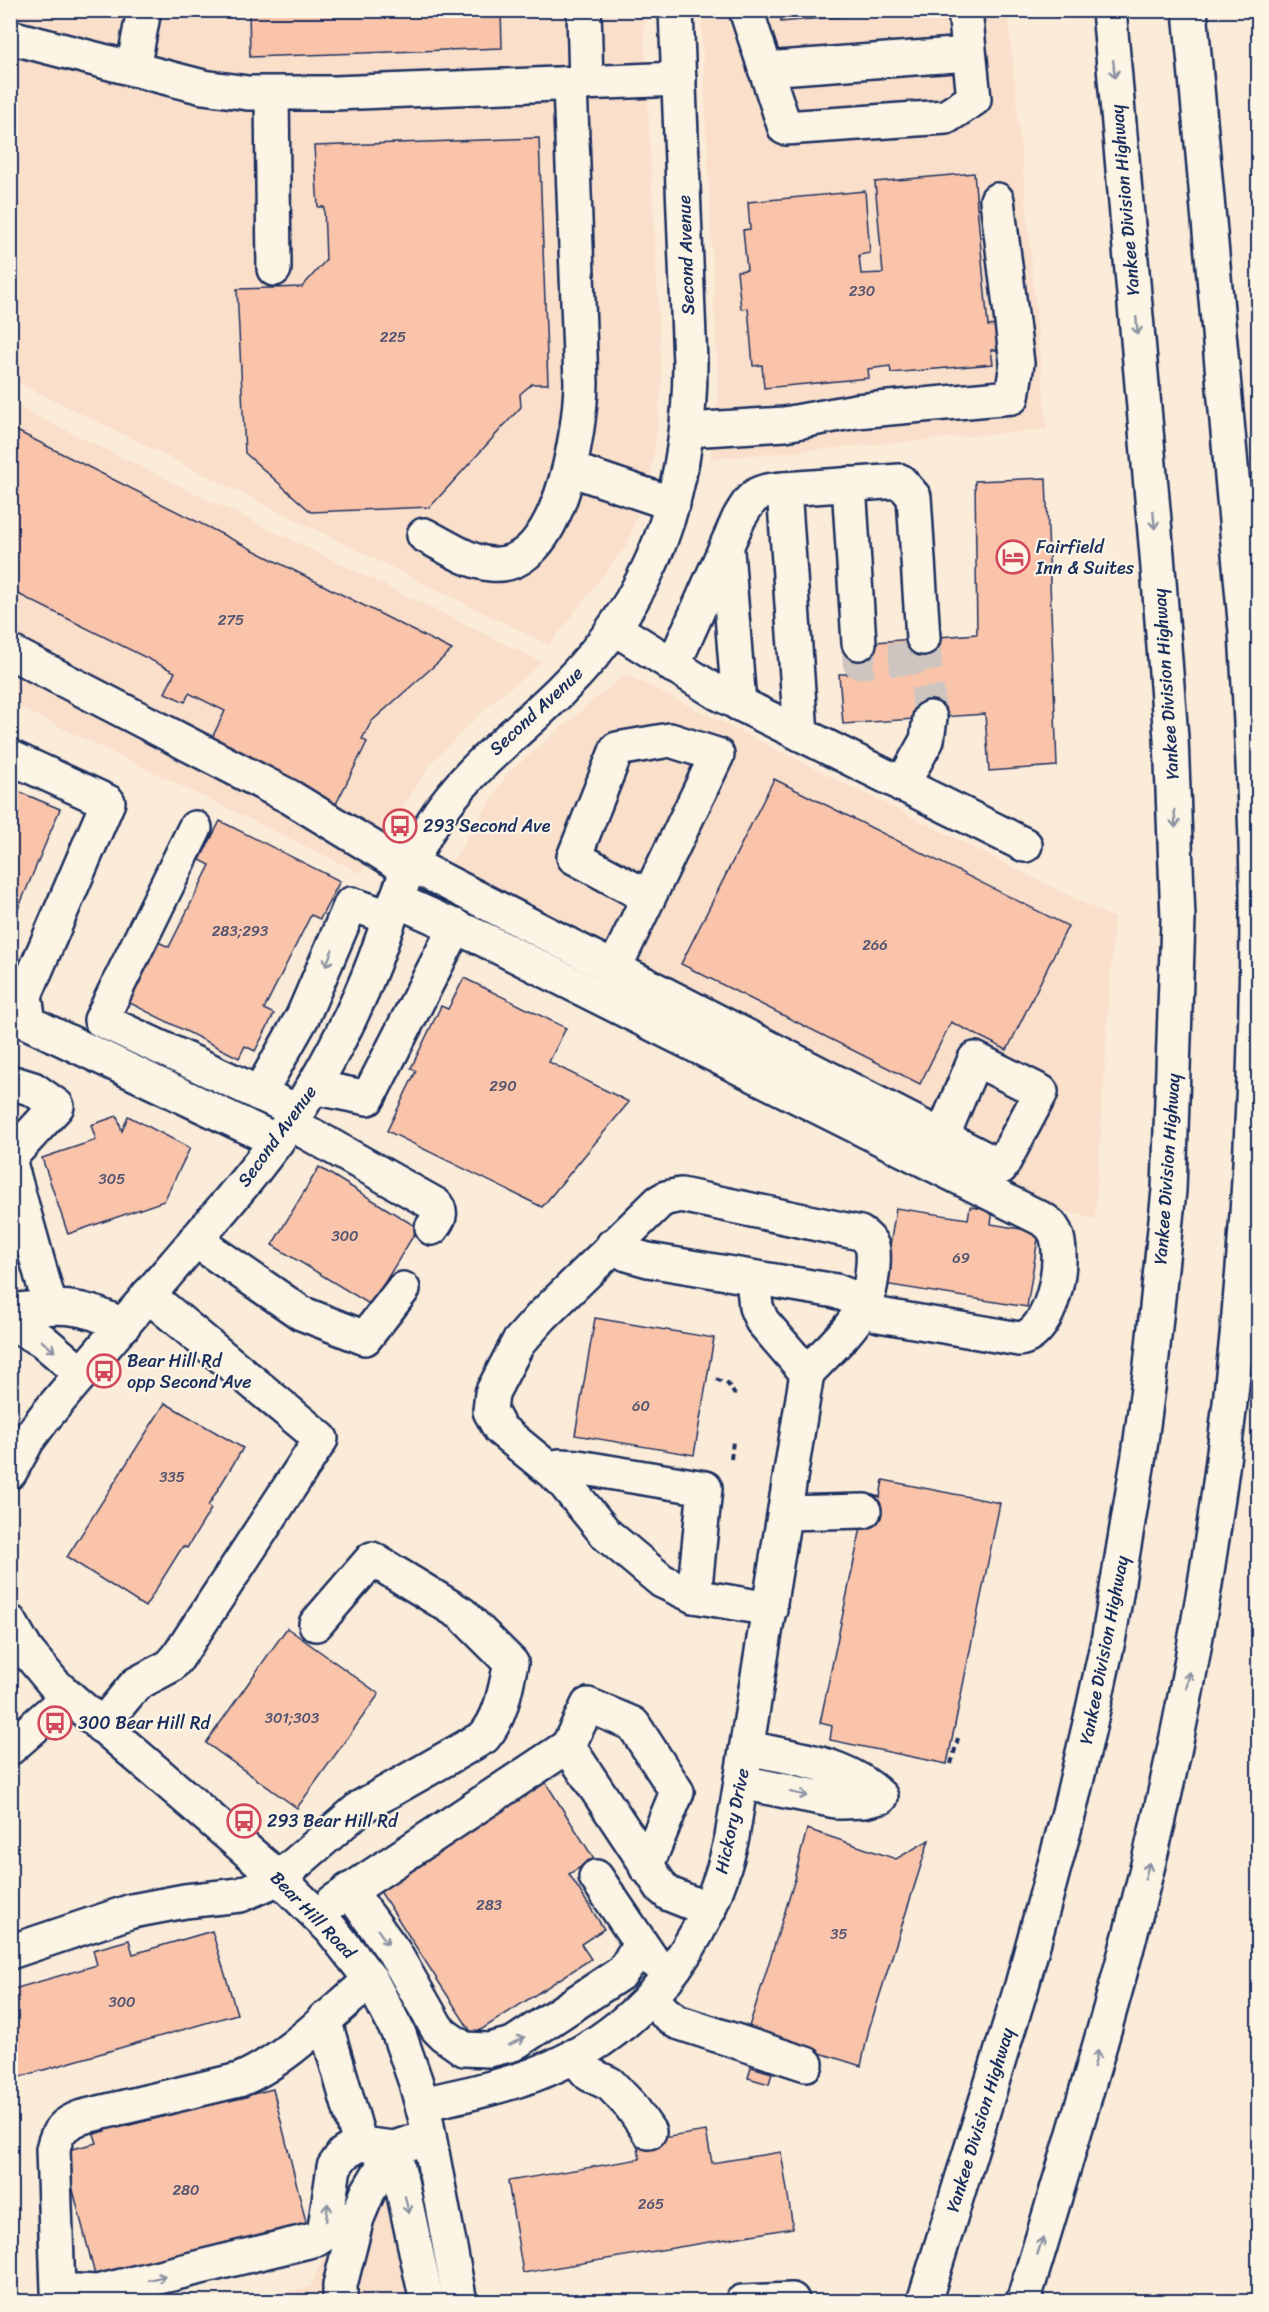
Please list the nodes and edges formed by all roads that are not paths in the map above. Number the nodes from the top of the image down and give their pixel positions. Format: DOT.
graph roads {
  1 [pos="144,10"];
  2 [pos="584,10"];
  3 [pos="676,10"];
  4 [pos="746,10"];
  5 [pos="965,10"];
  6 [pos="1108,10"];
  7 [pos="1190,10"];
  8 [pos="10,37"];
  9 [pos="968,54"];
  10 [pos="133,69"];
  11 [pos="765,69"];
  12 [pos="679,79"];
  13 [pos="578,83"];
  14 [pos="272,94"];
  15 [pos="997,200"];
  16 [pos="274,268"];
  17 [pos="688,430"];
  18 [pos="567,478"];
  19 [pos="849,484"];
  20 [pos="784,489"];
  21 [pos="670,514"];
  22 [pos="424,535"];
  23 [pos="727,546"];
  24 [pos="614,628"];
  25 [pos="923,638"];
  26 [pos="859,643"];
  27 [pos="10,652"];
  28 [pos="673,666"];
  29 [pos="739,704"];
  30 [pos="930,718"];
  31 [pos="801,734"];
  32 [pos="10,757"];
  33 [pos="902,785"];
  34 [pos="195,828"];
  35 [pos="1025,845"];
  36 [pos="409,867"];
  37 [pos="648,897"];
  38 [pos="392,908"];
  39 [pos="456,926"];
  40 [pos="614,969"];
  41 [pos="313,994"];
  42 [pos="355,1009"];
  43 [pos="10,1082"];
  44 [pos="259,1094"];
  45 [pos="294,1116"];
  46 [pos="942,1137"];
  47 [pos="10,1157"];
  48 [pos="10,1163"];
  49 [pos="432,1228"];
  50 [pos="195,1240"];
  51 [pos="613,1245"];
  52 [pos="753,1278"];
  53 [pos="403,1289"];
  54 [pos="148,1295"];
  55 [pos="50,1306"];
  56 [pos="864,1306"];
  57 [pos="10,1311"];
  58 [pos="10,1323"];
  59 [pos="123,1326"];
  60 [pos="807,1373"];
  61 [pos="82,1374"];
  62 [pos="550,1468"];
  63 [pos="10,1472"];
  64 [pos="864,1511"];
  65 [pos="784,1513"];
  66 [pos="694,1596"];
  67 [pos="770,1609"];
  68 [pos="10,1622"];
  69 [pos="316,1624"];
  70 [pos="68,1697"];
  71 [pos="101,1726"];
  72 [pos="568,1746"];
  73 [pos="10,1748"];
  74 [pos="747,1748"];
  75 [pos="741,1782"];
  76 [pos="646,1867"];
  77 [pos="596,1877"];
  78 [pos="279,1878"];
  79 [pos="349,1890"];
  80 [pos="709,1910"];
  81 [pos="317,1914"];
  82 [pos="640,1943"];
  83 [pos="10,1952"];
  84 [pos="371,1980"];
  85 [pos="659,1990"];
  86 [pos="324,2019"];
  87 [pos="573,2056"];
  88 [pos="806,2064"];
  89 [pos="422,2104"];
  90 [pos="650,2133"];
  91 [pos="429,2137"];
  92 [pos="360,2145"];
  93 [pos="394,2148"];
  94 [pos="792,2300"];
  95 [pos="340,2301"];
  96 [pos="427,2301"];
  97 [pos="460,2301"];
  98 [pos="742,2301"];
  99 [pos="924,2301"];
  100 [pos="1023,2301"];
  1 -- 10 [label="main road"];
  2 -- 13 [label="main road"];
  3 -- 12 [label="main road, Second Avenue"];
  4 -- 11 [label="main road"];
  5 -- 9 [label="main road"];
  6 -- 99 [label="main road, Yankee Division Highway, one-way"];
  100 -- 7 [label="main road, one-way"];
  8 -- 10 [label="main road"];
  9 -- 11 [label="main road"];
  9 -- 11 [label="main road"];
  10 -- 14 [label="main road"];
  12 -- 13 [label="main road"];
  12 -- 17 [label="main road, Second Avenue"];
  13 -- 14 [label="main road"];
  13 -- 18 [label="main road"];
  14 -- 16 [label="main road"];
  15 -- 17 [label="main road"];
  17 -- 21 [label="main road, Second Avenue"];
  18 -- 21 [label="main road"];
  18 -- 22 [label="main road"];
  19 -- 20 [label="main road"];
  19 -- 25 [label="main road"];
  19 -- 26 [label="main road"];
  20 -- 23 [label="main road"];
  20 -- 31 [label="main road"];
  21 -- 24 [label="main road, Second Avenue"];
  23 -- 28 [label="main road"];
  23 -- 29 [label="main road"];
  24 -- 28 [label="main road"];
  24 -- 36 [label="main road, Second Avenue"];
  27 -- 36 [label="main road"];
  28 -- 29 [label="main road"];
  29 -- 31 [label="main road"];
  30 -- 33 [label="main road"];
  31 -- 33 [label="main road"];
  32 -- 45 [label="main road"];
  33 -- 35 [label="main road"];
  34 -- 44 [label="main road"];
  36 -- 38 [label="main road, Second Avenue"];
  36 -- 40 [label="main road"];
  37 -- 37 [label="main road"];
  37 -- 40 [label="main road"];
  38 -- 39 [label="main road"];
  38 -- 41 [label="main road, one-way"];
  38 -- 42 [label="main road, Second Avenue"];
  39 -- 45 [label="main road"];
  39 -- 56 [label="main road"];
  40 -- 46 [label="main road"];
  41 -- 42 [label="main road"];
  41 -- 44 [label="main road"];
  42 -- 45 [label="main road, Second Avenue"];
  43 -- 47 [label="main road"];
  44 -- 45 [label="main road"];
  45 -- 49 [label="main road"];
  45 -- 50 [label="main road, Second Avenue"];
  48 -- 55 [label="main road"];
  50 -- 53 [label="main road"];
  50 -- 54 [label="main road, Second Avenue"];
  51 -- 52 [label="main road"];
  51 -- 56 [label="main road"];
  51 -- 62 [label="main road"];
  52 -- 56 [label="main road"];
  52 -- 60 [label="main road"];
  54 -- 59 [label="main road, Second Avenue"];
  54 -- 71 [label="main road"];
  55 -- 57 [label="main road"];
  55 -- 59 [label="main road"];
  56 -- 60 [label="main road"];
  58 -- 61 [label="main road, one-way"];
  59 -- 61 [label="main road, Second Avenue"];
  60 -- 65 [label="main road, Hickory Drive"];
  61 -- 63 [label="main road"];
  62 -- 66 [label="main road"];
  62 -- 66 [label="main road"];
  64 -- 65 [label="main road"];
  65 -- 67 [label="main road, Hickory Drive"];
  66 -- 67 [label="main road"];
  67 -- 74 [label="main road, Hickory Drive"];
  68 -- 70 [label="main road, Bear Hill Road"];
  69 -- 78 [label="main road"];
  70 -- 71 [label="main road, Bear Hill Road"];
  70 -- 73 [label="main road"];
  71 -- 78 [label="main road, Bear Hill Road"];
  72 -- 76 [label="main road"];
  72 -- 76 [label="main road"];
  72 -- 79 [label="main road"];
  74 -- 75 [label="main road, Hickory Drive"];
  75 -- 74 [label="main road, one-way"];
  75 -- 80 [label="main road, Hickory Drive"];
  76 -- 80 [label="main road"];
  77 -- 82 [label="main road"];
  78 -- 81 [label="main road, Bear Hill Road"];
  78 -- 83 [label="main road"];
  79 -- 81 [label="main road"];
  79 -- 82 [label="main road, one-way"];
  80 -- 85 [label="main road, Hickory Drive"];
  81 -- 84 [label="main road, Bear Hill Road"];
  82 -- 85 [label="main road"];
  84 -- 86 [label="main road"];
  84 -- 89 [label="main road, Bear Hill Road"];
  85 -- 87 [label="main road, Hickory Drive"];
  85 -- 88 [label="main road"];
  86 -- 92 [label="main road"];
  86 -- 92 [label="main road, one-way"];
  87 -- 89 [label="main road, Hickory Drive"];
  87 -- 90 [label="main road"];
  89 -- 91 [label="main road, Bear Hill Road"];
  91 -- 93 [label="main road"];
  91 -- 97 [label="main road, Bear Hill Road"];
  92 -- 93 [label="main road"];
  93 -- 95 [label="main road"];
  93 -- 96 [label="main road, one-way"];
  94 -- 98 [label="main road"];
}
